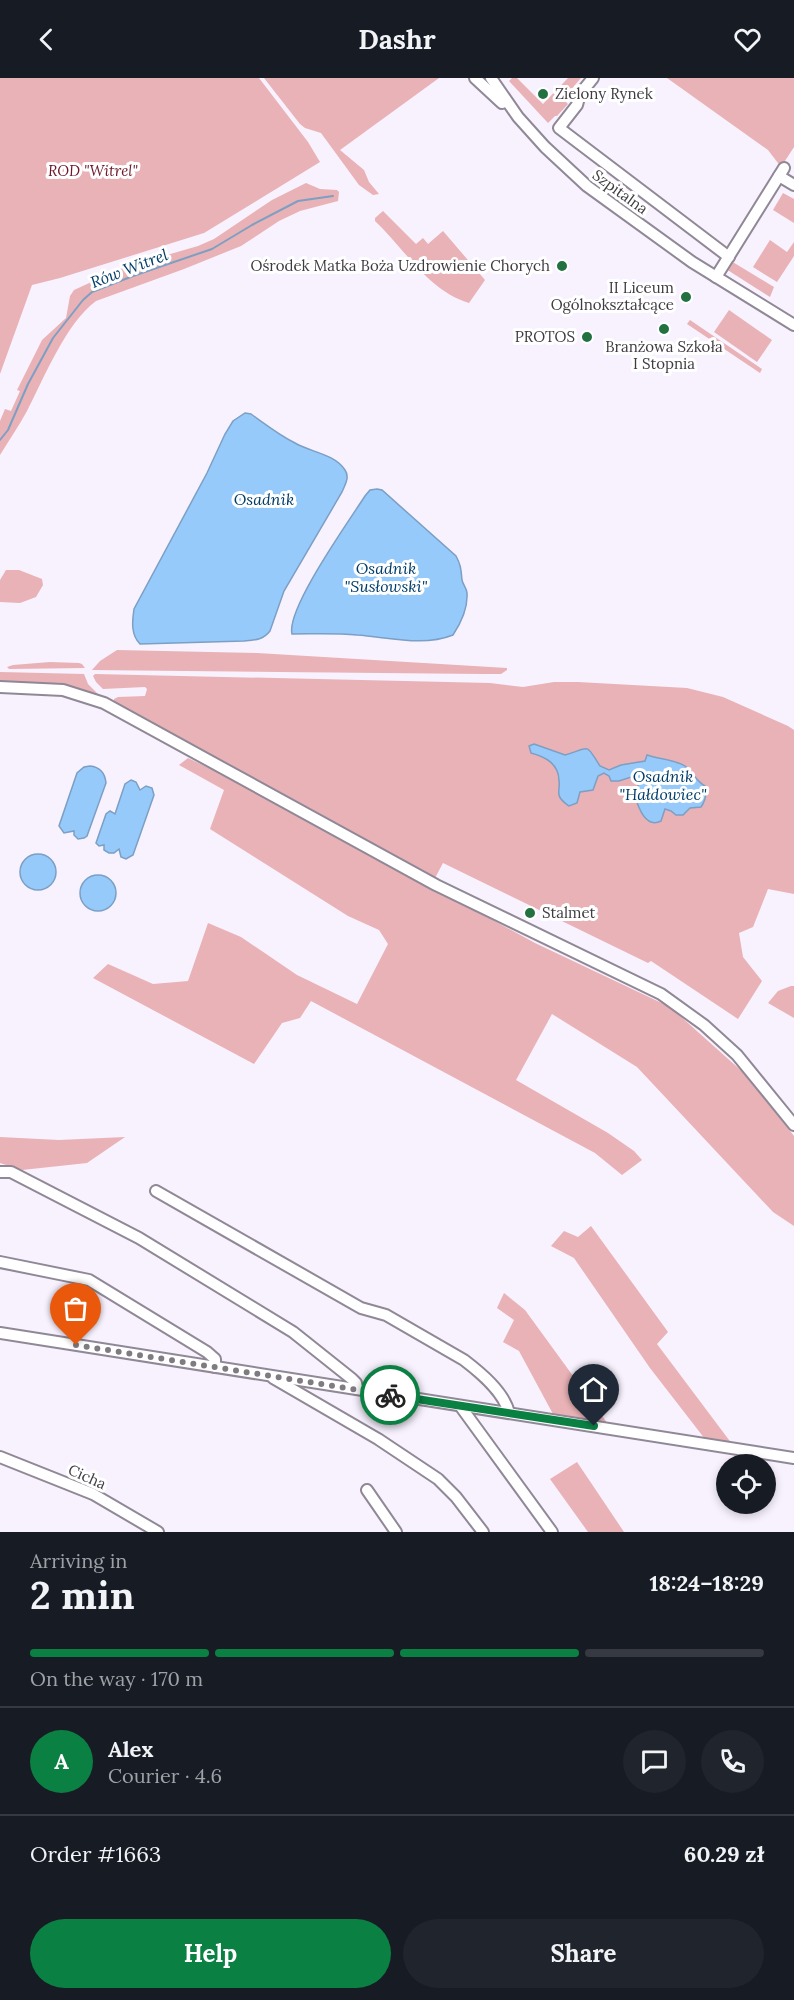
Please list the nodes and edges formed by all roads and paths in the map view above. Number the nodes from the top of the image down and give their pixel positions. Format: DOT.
graph roads {
  1 [pos="475,78"];
  2 [pos="491,78"];
  3 [pos="593,78"];
  4 [pos="518,117"];
  5 [pos="794,185"];
  6 [pos="729,256"];
  7 [pos="716,277"];
  8 [pos="794,325"];
  9 [pos="0,687"];
  10 [pos="794,1125"];
  11 [pos="0,1172"];
  12 [pos="156,1191"];
  13 [pos="0,1262"];
  14 [pos="0,1333"];
  15 [pos="214,1367"];
  16 [pos="271,1376"];
  17 [pos="357,1389"];
  18 [pos="461,1407"];
  19 [pos="509,1413"];
  20 [pos="0,1458"];
  21 [pos="794,1458"];
  22 [pos="367,1490"];
  23 [pos="158,1532"];
  24 [pos="396,1532"];
  25 [pos="483,1532"];
  26 [pos="552,1532"];
  1 -- 4 [label="street, Szpitalna"];
  2 -- 4 [label="street, Szpitalna"];
  3 -- 6 [label="street"];
  4 -- 7 [label="street, Szpitalna"];
  5 -- 6 [label="street"];
  6 -- 7 [label="street"];
  7 -- 8 [label="street, Szpitalna"];
  9 -- 10 [label="street"];
  11 -- 17 [label="street"];
  12 -- 19 [label="street"];
  13 -- 15 [label="street"];
  14 -- 15 [label="street"];
  15 -- 16 [label="street"];
  16 -- 17 [label="street"];
  16 -- 25 [label="street"];
  17 -- 18 [label="street"];
  18 -- 19 [label="street"];
  18 -- 26 [label="street"];
  19 -- 21 [label="street"];
  20 -- 23 [label="street, Cicha"];
  22 -- 24 [label="street"];
}
